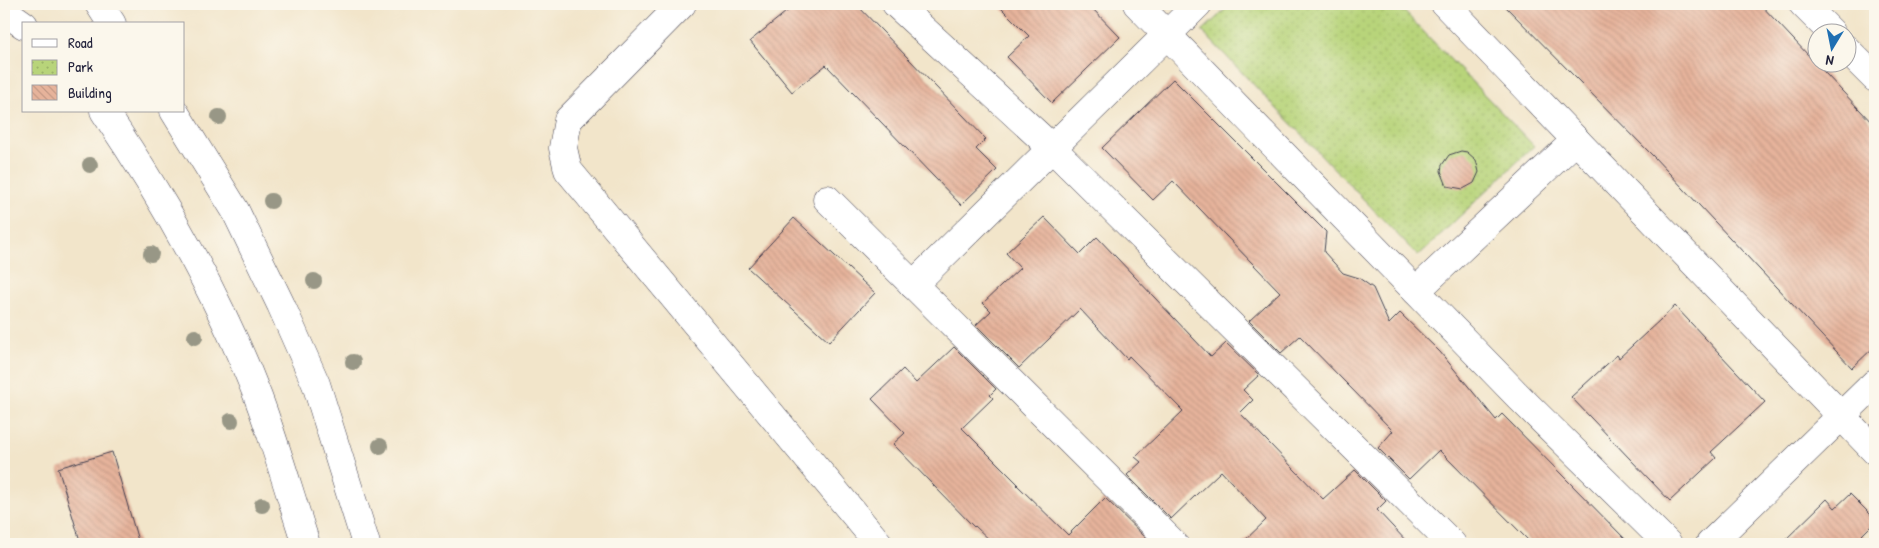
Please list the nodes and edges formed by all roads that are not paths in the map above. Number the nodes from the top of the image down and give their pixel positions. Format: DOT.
graph roads {
  1 [pos="99,4"];
  2 [pos="682,4"];
  3 [pos="896,4"];
  4 [pos="1137,4"];
  5 [pos="1198,4"];
  6 [pos="1445,4"];
  7 [pos="1803,4"];
  8 [pos="4,11"];
  9 [pos="111,22"];
  10 [pos="1821,22"];
  11 [pos="22,24"];
  12 [pos="1168,34"];
  13 [pos="1856,59"];
  14 [pos="1875,78"];
  15 [pos="105,112"];
  16 [pos="175,112"];
  17 [pos="1576,140"];
  18 [pos="1051,147"];
  19 [pos="827,199"];
  20 [pos="914,285"];
  21 [pos="1416,291"];
  22 [pos="1875,383"];
  23 [pos="1842,414"];
  24 [pos="1875,450"];
  25 [pos="306,544"];
  26 [pos="366,544"];
  27 [pos="879,544"];
  28 [pos="1174,544"];
  29 [pos="1452,544"];
  30 [pos="1668,544"];
  31 [pos="1710,544"];
  1 -- 9 [label="street"];
  2 -- 27 [label="street"];
  3 -- 18 [label="street"];
  4 -- 12 [label="street"];
  5 -- 12 [label="street"];
  6 -- 17 [label="street"];
  7 -- 10 [label="street"];
  8 -- 11 [label="street"];
  12 -- 18 [label="street"];
  12 -- 21 [label="street"];
  13 -- 14 [label="street"];
  15 -- 25 [label="street"];
  16 -- 26 [label="street"];
  17 -- 21 [label="street"];
  17 -- 23 [label="street"];
  18 -- 20 [label="street"];
  18 -- 29 [label="street"];
  19 -- 20 [label="street"];
  20 -- 28 [label="street"];
  21 -- 30 [label="street"];
  22 -- 23 [label="street"];
  23 -- 24 [label="street"];
  23 -- 31 [label="street"];
}
